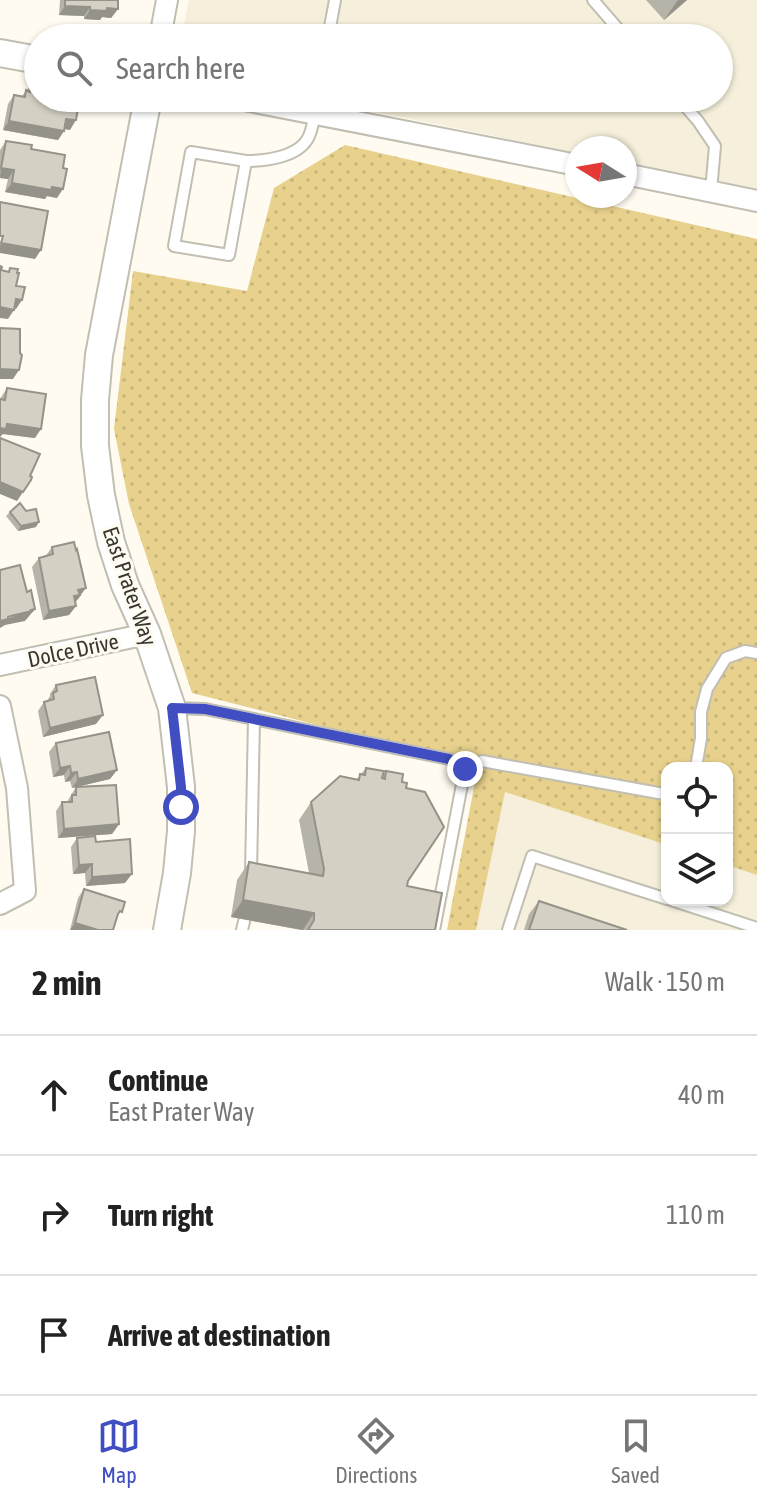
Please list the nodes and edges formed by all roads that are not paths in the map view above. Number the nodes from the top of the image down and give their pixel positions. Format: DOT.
graph roads {
  1 [pos="167,0"];
  2 [pos="335,0"];
  3 [pos="593,0"];
  4 [pos="163,24"];
  5 [pos="331,24"];
  6 [pos="614,24"];
  7 [pos="0,53"];
  8 [pos="24,57"];
  9 [pos="145,112"];
  10 [pos="314,112"];
  11 [pos="343,112"];
  12 [pos="690,112"];
  13 [pos="246,161"];
  14 [pos="565,162"];
  15 [pos="637,176"];
  16 [pos="711,191"];
  17 [pos="757,201"];
  18 [pos="147,634"];
  19 [pos="757,653"];
  20 [pos="0,665"];
  21 [pos="0,706"];
  22 [pos="172,708"];
  23 [pos="254,719"];
  24 [pos="697,762"];
  25 [pos="465,769"];
  26 [pos="661,794"];
  27 [pos="250,884"];
  28 [pos="661,896"];
  29 [pos="248,897"];
  30 [pos="0,904"];
  31 [pos="690,906"];
  32 [pos="757,928"];
  33 [pos="167,930"];
  34 [pos="242,930"];
  35 [pos="434,930"];
  36 [pos="508,930"];
  1 -- 4 [label="street"];
  2 -- 5 [label="lane"];
  3 -- 6 [label="lane"];
  7 -- 8 [label="street"];
  9 -- 18 [label="street, East Prater Way"];
  10 -- 13 [label="lane"];
  11 -- 14 [label="street"];
  12 -- 16 [label="lane"];
  13 -- 13 [label="lane"];
  15 -- 16 [label="street"];
  16 -- 17 [label="street"];
  18 -- 20 [label="street, Dolce Drive"];
  18 -- 22 [label="street, East Prater Way"];
  19 -- 24 [label="lane"];
  21 -- 30 [label="street"];
  22 -- 23 [label="lane"];
  22 -- 33 [label="street, East Prater Way"];
  23 -- 25 [label="lane"];
  23 -- 27 [label="lane"];
  25 -- 26 [label="lane"];
  25 -- 35 [label="lane"];
  28 -- 36 [label="lane"];
  29 -- 34 [label="lane"];
  31 -- 32 [label="lane"];
}
